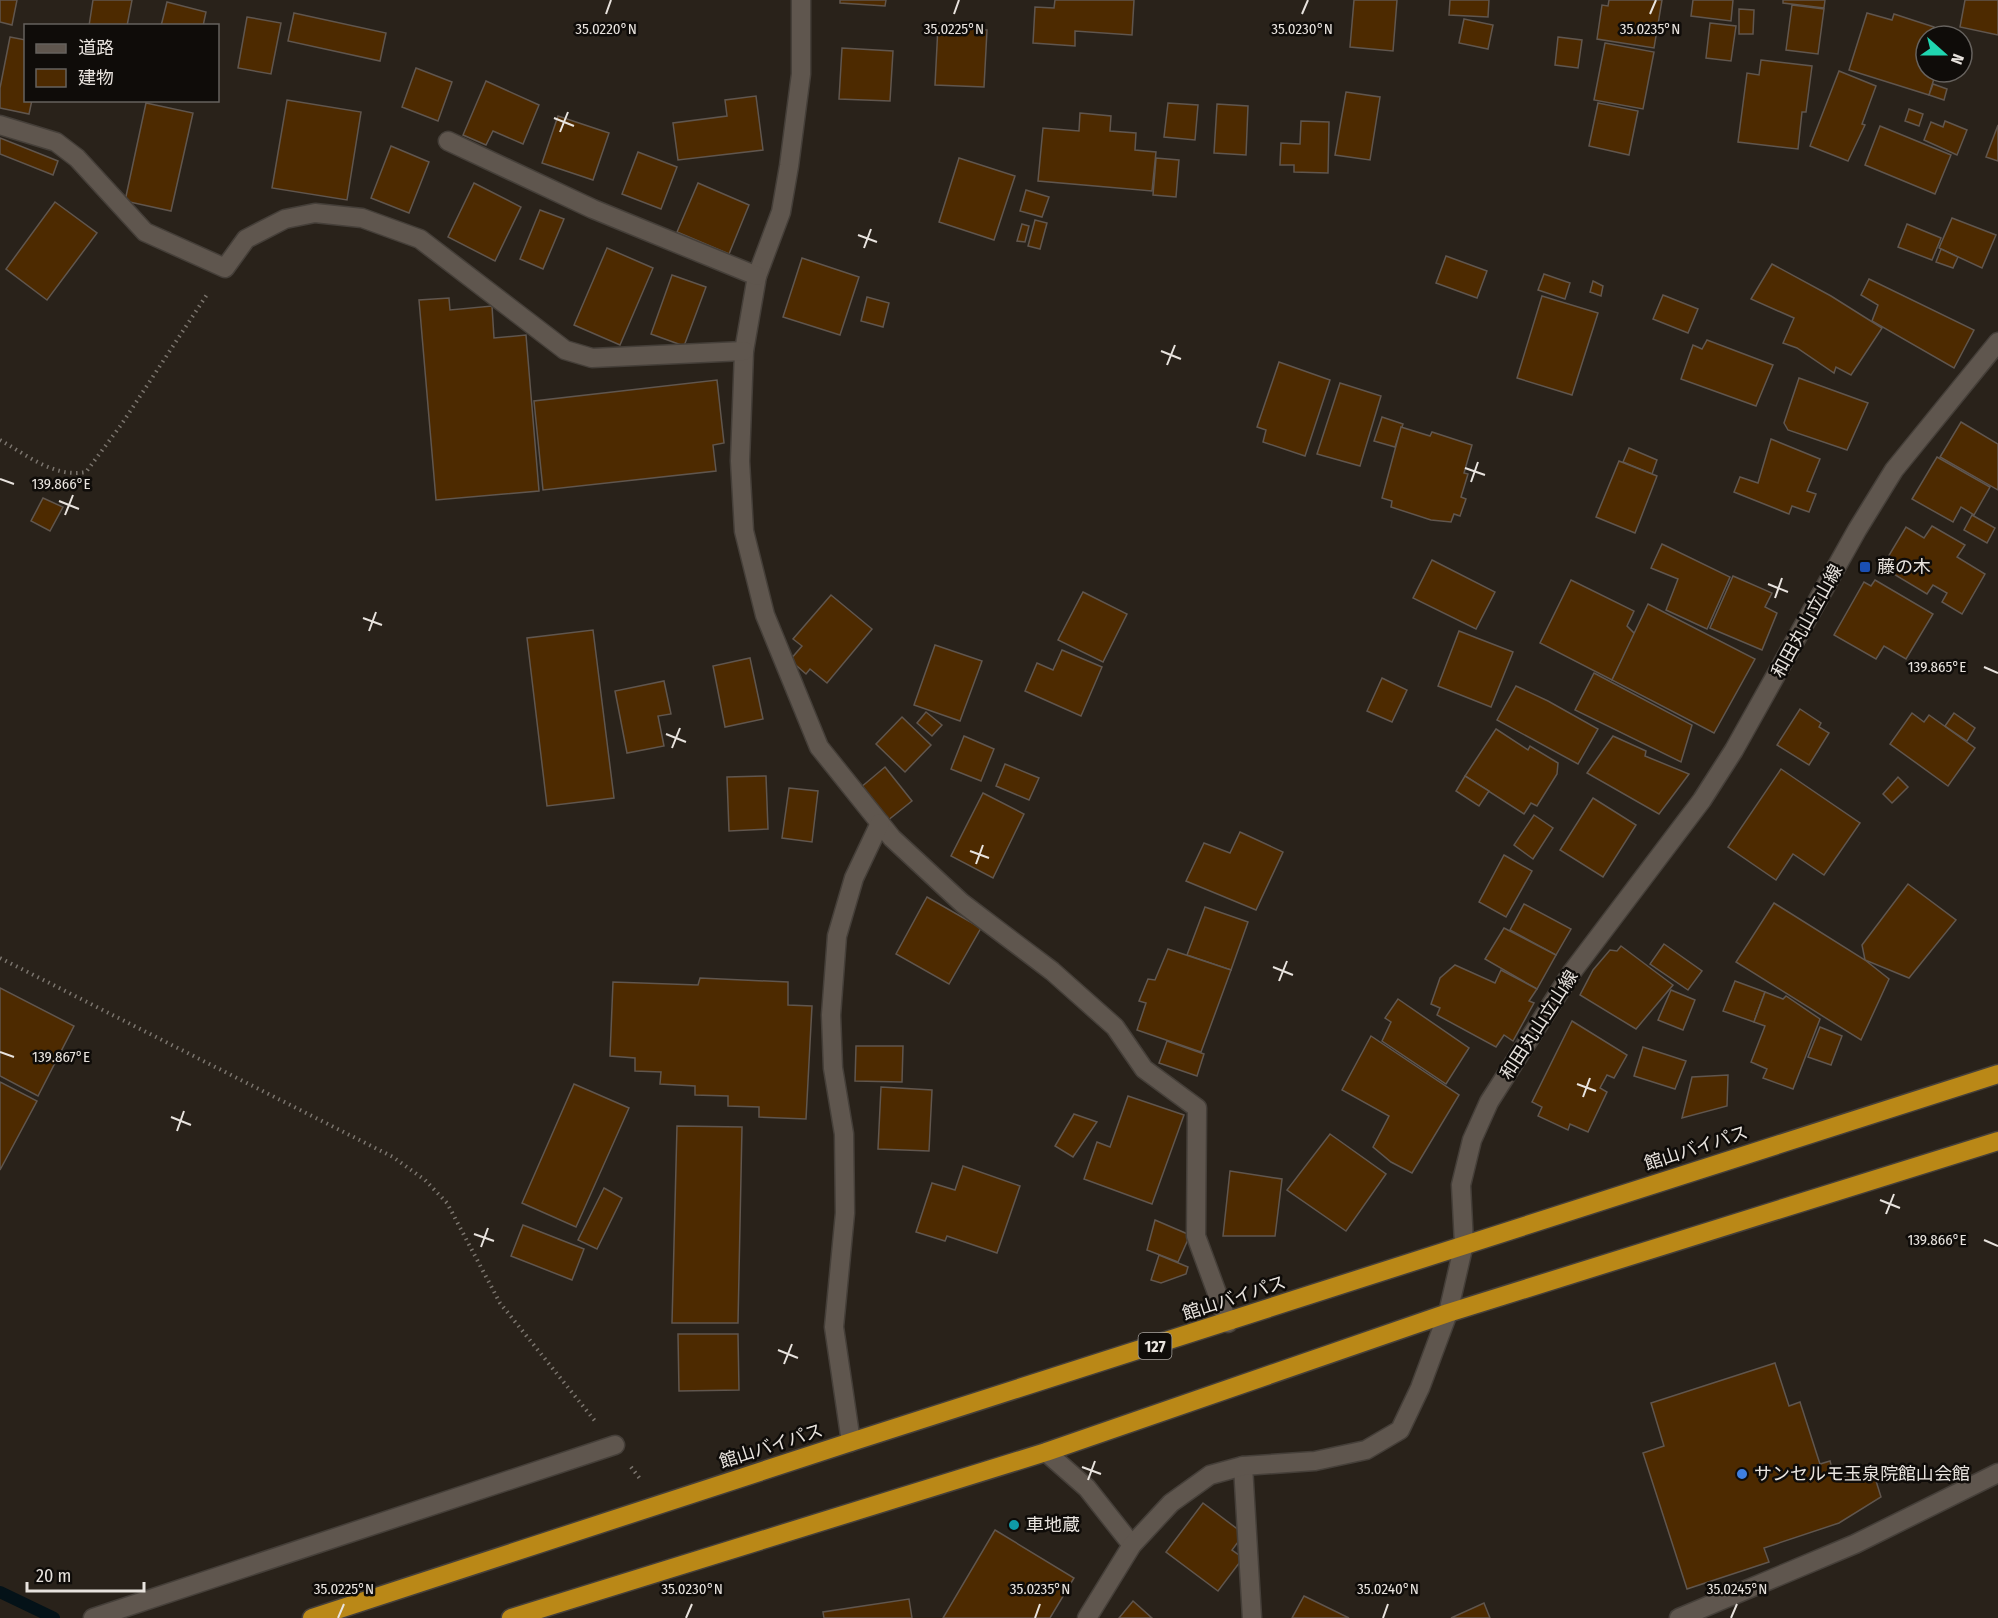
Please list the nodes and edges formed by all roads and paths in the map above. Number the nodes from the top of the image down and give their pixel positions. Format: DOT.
graph roads {
  1 [pos="801,0"];
  2 [pos="0,125"];
  3 [pos="448,141"];
  4 [pos="225,268"];
  5 [pos="757,276"];
  6 [pos="1998,342"];
  7 [pos="744,351"];
  8 [pos="0,440"];
  9 [pos="880,823"];
  10 [pos="0,958"];
  11 [pos="1998,1074"];
  12 [pos="1998,1141"];
  13 [pos="1464,1244"];
  14 [pos="1448,1313"];
  15 [pos="1228,1323"];
  16 [pos="851,1442"];
  17 [pos="615,1445"];
  18 [pos="1046,1452"];
  19 [pos="1243,1466"];
  20 [pos="1998,1473"];
  21 [pos="660,1504"];
  22 [pos="1132,1545"];
  23 [pos="93,1618"];
  24 [pos="312,1618"];
  25 [pos="511,1618"];
  26 [pos="1087,1618"];
  27 [pos="1252,1618"];
  28 [pos="1679,1618"];
  1 -- 5 [label="street"];
  2 -- 4 [label="street"];
  3 -- 5 [label="street"];
  4 -- 7 [label="street"];
  4 -- 8 [label="path"];
  5 -- 7 [label="street"];
  6 -- 13 [label="street, 和田丸山立山線"];
  7 -- 9 [label="street"];
  9 -- 15 [label="street"];
  9 -- 16 [label="street"];
  10 -- 17 [label="path"];
  11 -- 13 [label="highway, 館山バイパス / 127"];
  12 -- 14 [label="highway"];
  13 -- 14 [label="street, 和田丸山立山線"];
  13 -- 15 [label="highway, 館山バイパス / 127"];
  14 -- 18 [label="highway"];
  14 -- 19 [label="street, 和田丸山立山線"];
  15 -- 16 [label="highway, 館山バイパス / 127"];
  16 -- 21 [label="highway, 館山バイパス / 127"];
  17 -- 21 [label="path"];
  17 -- 23 [label="street"];
  18 -- 22 [label="street"];
  18 -- 25 [label="highway"];
  19 -- 22 [label="street, 和田丸山立山線"];
  19 -- 27 [label="street"];
  20 -- 28 [label="street"];
  21 -- 24 [label="highway, 館山バイパス / 127"];
  22 -- 26 [label="street, 和田丸山立山線"];
}
